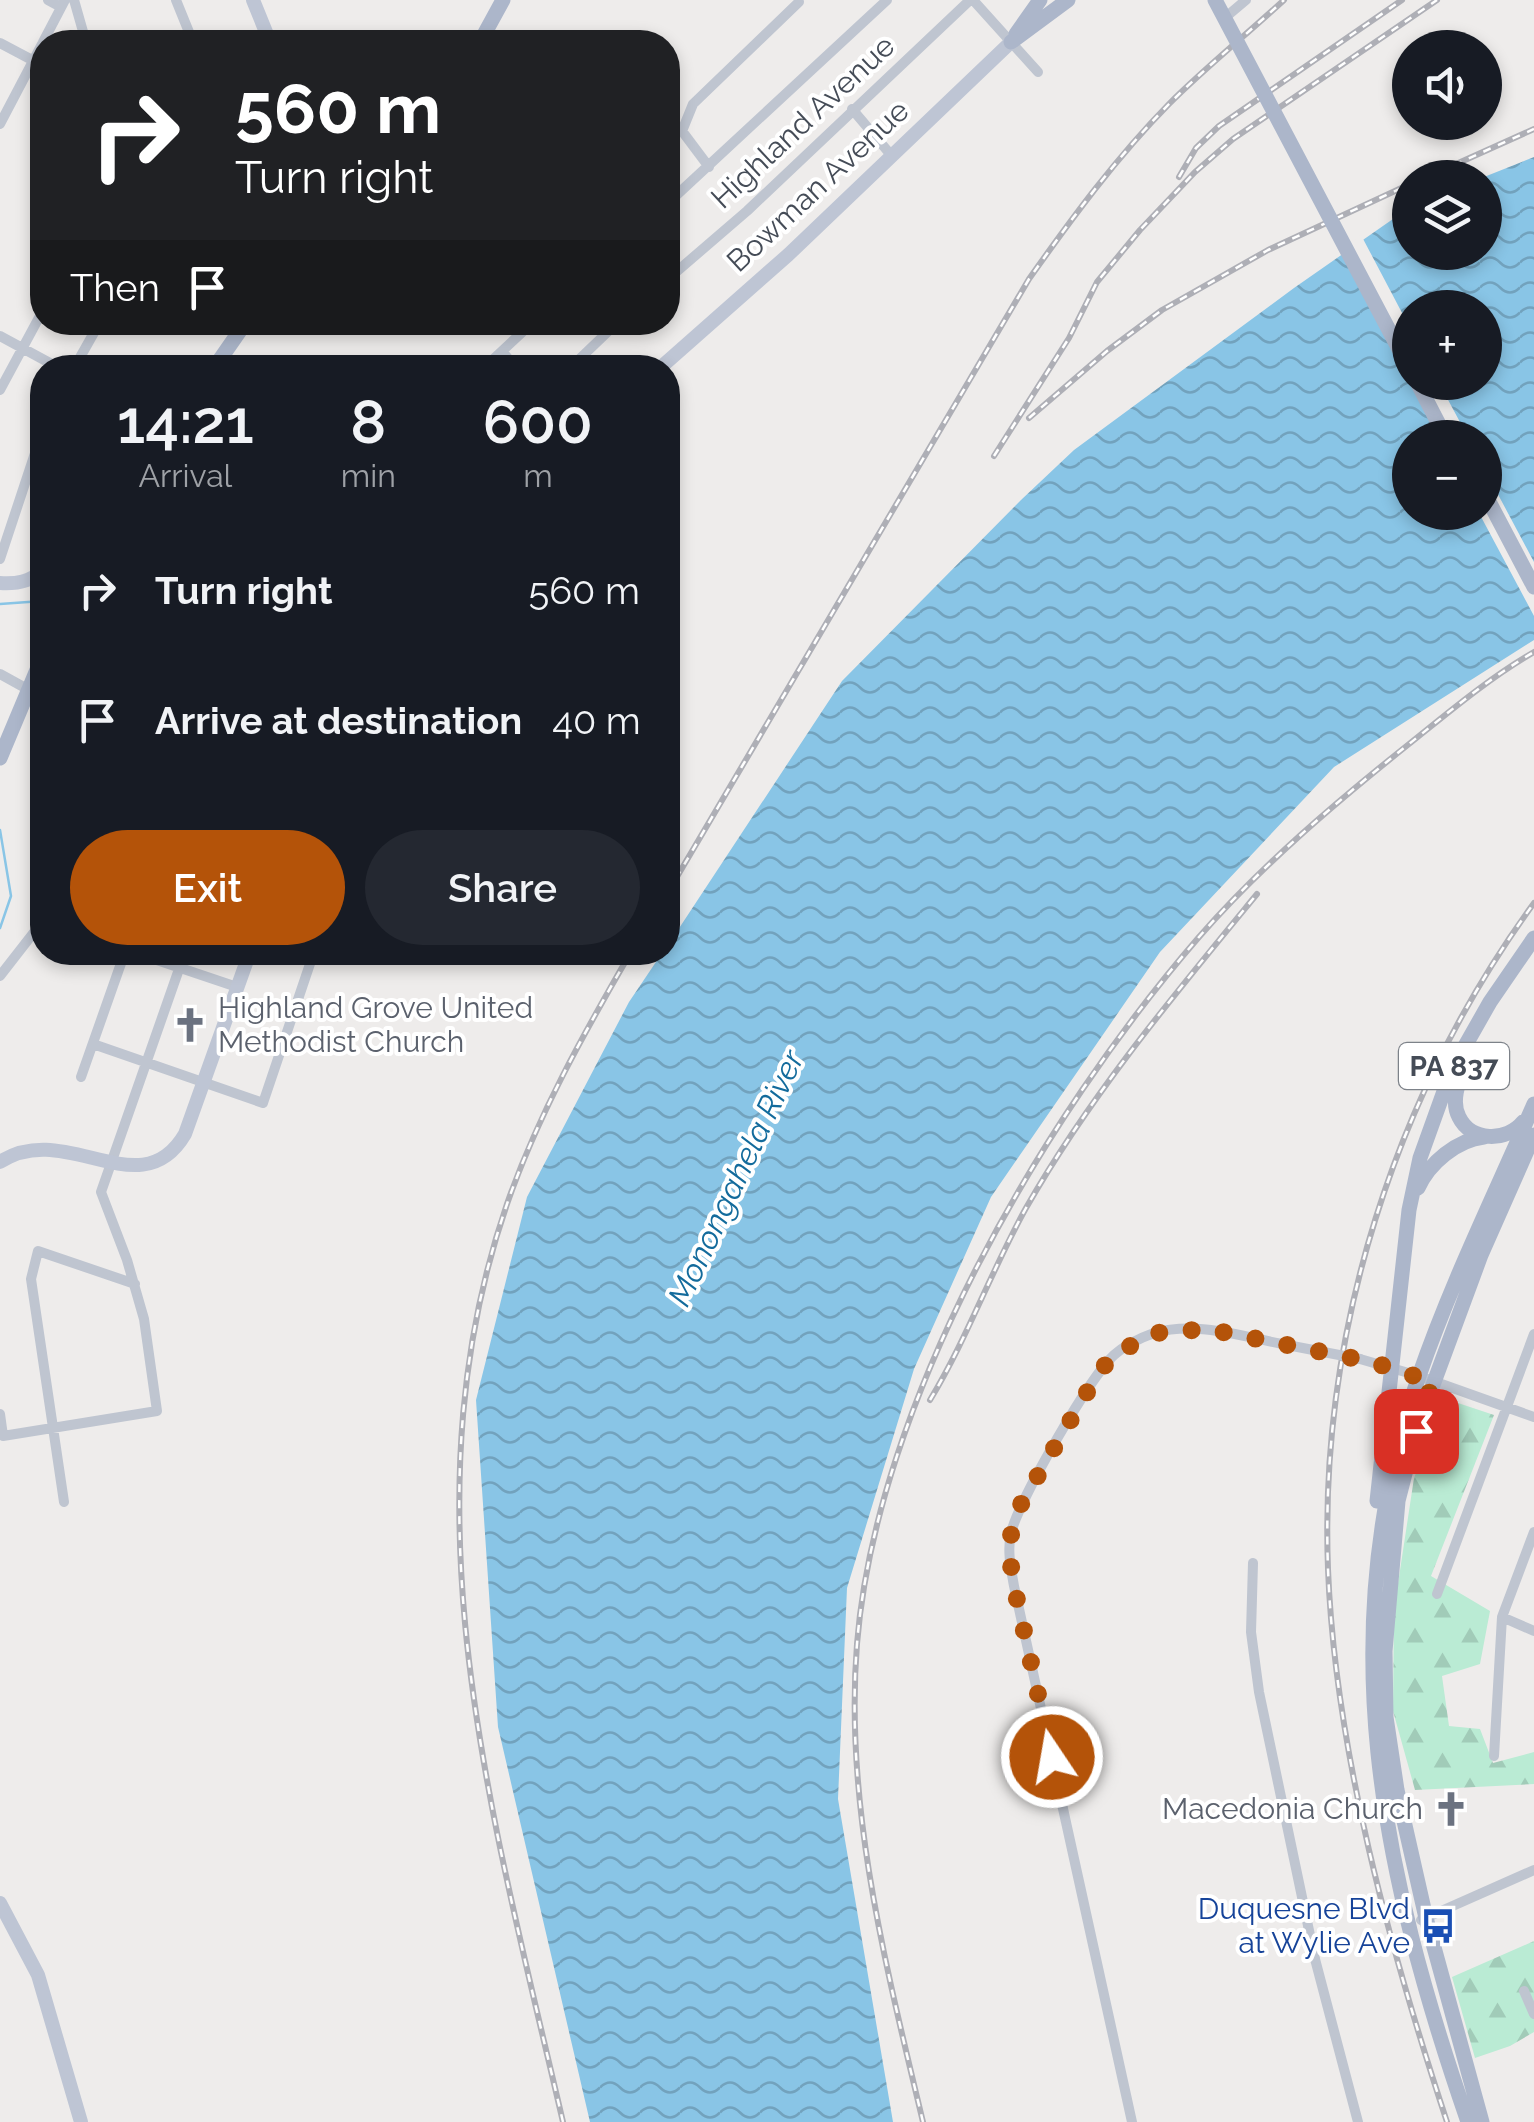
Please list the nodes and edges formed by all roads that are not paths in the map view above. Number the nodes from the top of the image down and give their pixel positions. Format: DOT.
graph roads {
  1 [pos="48,0"];
  2 [pos="74,0"];
  3 [pos="176,0"];
  4 [pos="253,0"];
  5 [pos="504,0"];
  6 [pos="887,0"];
  7 [pos="972,0"];
  8 [pos="1024,0"];
  9 [pos="1040,0"];
  10 [pos="1068,0"];
  11 [pos="1214,0"];
  12 [pos="1246,0"];
  13 [pos="799,2"];
  14 [pos="63,4"];
  15 [pos="1225,8"];
  16 [pos="50,30"];
  17 [pos="83,30"];
  18 [pos="189,30"];
  19 [pos="265,30"];
  20 [pos="487,30"];
  21 [pos="1011,42"];
  22 [pos="0,44"];
  23 [pos="30,58"];
  24 [pos="30,68"];
  25 [pos="1038,72"];
  26 [pos="852,109"];
  27 [pos="0,124"];
  28 [pos="891,154"];
  29 [pos="709,167"];
  30 [pos="680,192"];
  31 [pos="680,269"];
  32 [pos="1392,319"];
  33 [pos="30,335"];
  34 [pos="520,335"];
  35 [pos="604,335"];
  36 [pos="0,336"];
  37 [pos="1392,336"];
  38 [pos="24,348"];
  39 [pos="502,351"];
  40 [pos="36,355"];
  41 [pos="498,355"];
  42 [pos="505,355"];
  43 [pos="584,355"];
  44 [pos="675,355"];
  45 [pos="0,390"];
  46 [pos="30,468"];
  47 [pos="1502,526"];
  48 [pos="1495,530"];
  49 [pos="0,559"];
  50 [pos="30,577"];
  51 [pos="0,583"];
  52 [pos="1534,587"];
  53 [pos="1534,604"];
  54 [pos="0,674"];
  55 [pos="29,690"];
  56 [pos="0,758"];
  57 [pos="30,937"];
  58 [pos="1534,938"];
  59 [pos="1534,952"];
  60 [pos="120,965"];
  61 [pos="171,965"];
  62 [pos="181,965"];
  63 [pos="245,965"];
  64 [pos="310,965"];
  65 [pos="180,968"];
  66 [pos="0,976"];
  67 [pos="237,987"];
  68 [pos="93,1044"];
  69 [pos="145,1061"];
  70 [pos="82,1077"];
  71 [pos="203,1082"];
  72 [pos="1532,1108"];
  73 [pos="1534,1135"];
  74 [pos="1486,1137"];
  75 [pos="0,1162"];
  76 [pos="109,1162"];
  77 [pos="1409,1210"];
  78 [pos="135,1284"];
  79 [pos="1534,1334"];
  80 [pos="1392,1367"];
  81 [pos="1426,1379"];
  82 [pos="1508,1408"];
  83 [pos="0,1414"];
  84 [pos="1534,1417"];
  85 [pos="54,1428"];
  86 [pos="64,1502"];
  87 [pos="1534,1532"];
  88 [pos="1252,1563"];
  89 [pos="1437,1594"];
  90 [pos="1502,1618"];
  91 [pos="1534,1631"];
  92 [pos="1371,1634"];
  93 [pos="1494,1756"];
  94 [pos="1534,1870"];
  95 [pos="0,1903"];
  96 [pos="1426,1918"];
  97 [pos="1410,1924"];
  98 [pos="1524,1991"];
  99 [pos="1534,2014"];
  100 [pos="81,2122"];
  101 [pos="1132,2122"];
  102 [pos="1358,2122"];
  103 [pos="1468,2122"];
  104 [pos="1482,2122"];
  1 -- 14 [label="street"];
  2 -- 17 [label="street"];
  3 -- 18 [label="street"];
  4 -- 19 [label="main road"];
  5 -- 20 [label="main road"];
  6 -- 29 [label="street"];
  7 -- 21 [label="street"];
  7 -- 26 [label="street, Highland Avenue"];
  8 -- 21 [label="main road"];
  9 -- 21 [label="main road"];
  10 -- 21 [label="main road"];
  11 -- 37 [label="main road, bridge"];
  12 -- 15 [label="street"];
  13 -- 29 [label="street"];
  14 -- 16 [label="street"];
  15 -- 32 [label="main road"];
  21 -- 25 [label="street"];
  21 -- 28 [label="main road, Bowman Avenue"];
  22 -- 23 [label="street"];
  24 -- 27 [label="street"];
  26 -- 28 [label="street"];
  26 -- 31 [label="street, Highland Avenue"];
  28 -- 44 [label="main road, Bowman Avenue"];
  29 -- 30 [label="street"];
  33 -- 38 [label="street"];
  34 -- 39 [label="street"];
  35 -- 43 [label="street"];
  36 -- 38 [label="street"];
  38 -- 40 [label="street"];
  38 -- 45 [label="street"];
  39 -- 41 [label="street"];
  39 -- 42 [label="street"];
  46 -- 49 [label="street"];
  47 -- 52 [label="main road"];
  48 -- 53 [label="main road"];
  50 -- 51 [label="main road"];
  54 -- 55 [label="street"];
  55 -- 56 [label="main road"];
  57 -- 66 [label="street"];
  58 -- 77 [label="main road, PA 837"];
  59 -- 74 [label="main road"];
  60 -- 68 [label="street"];
  61 -- 65 [label="street"];
  62 -- 65 [label="street"];
  63 -- 67 [label="main road"];
  64 -- 71 [label="street"];
  65 -- 67 [label="street"];
  65 -- 69 [label="street"];
  67 -- 71 [label="main road"];
  68 -- 69 [label="street"];
  68 -- 70 [label="street"];
  69 -- 71 [label="street"];
  69 -- 76 [label="street"];
  71 -- 76 [label="main road"];
  72 -- 74 [label="main road"];
  72 -- 81 [label="main road"];
  73 -- 81 [label="main road"];
  74 -- 77 [label="main road"];
  75 -- 76 [label="main road"];
  76 -- 78 [label="street"];
  77 -- 80 [label="main road, PA 837"];
  78 -- 85 [label="street"];
  78 -- 85 [label="street"];
  79 -- 82 [label="street"];
  80 -- 81 [label="street"];
  80 -- 92 [label="main road, PA 837"];
  80 -- 101 [label="street, bridge"];
  81 -- 82 [label="street"];
  81 -- 92 [label="main road"];
  81 -- 96 [label="main road"];
  82 -- 84 [label="street"];
  82 -- 89 [label="street"];
  83 -- 85 [label="street"];
  85 -- 86 [label="street"];
  87 -- 90 [label="street"];
  88 -- 102 [label="street"];
  90 -- 91 [label="street"];
  90 -- 93 [label="street"];
  92 -- 97 [label="main road, PA 837"];
  94 -- 96 [label="street"];
  95 -- 100 [label="main road"];
  96 -- 97 [label="street"];
  96 -- 104 [label="main road"];
  97 -- 103 [label="main road, PA 837"];
  98 -- 99 [label="street"];
}
